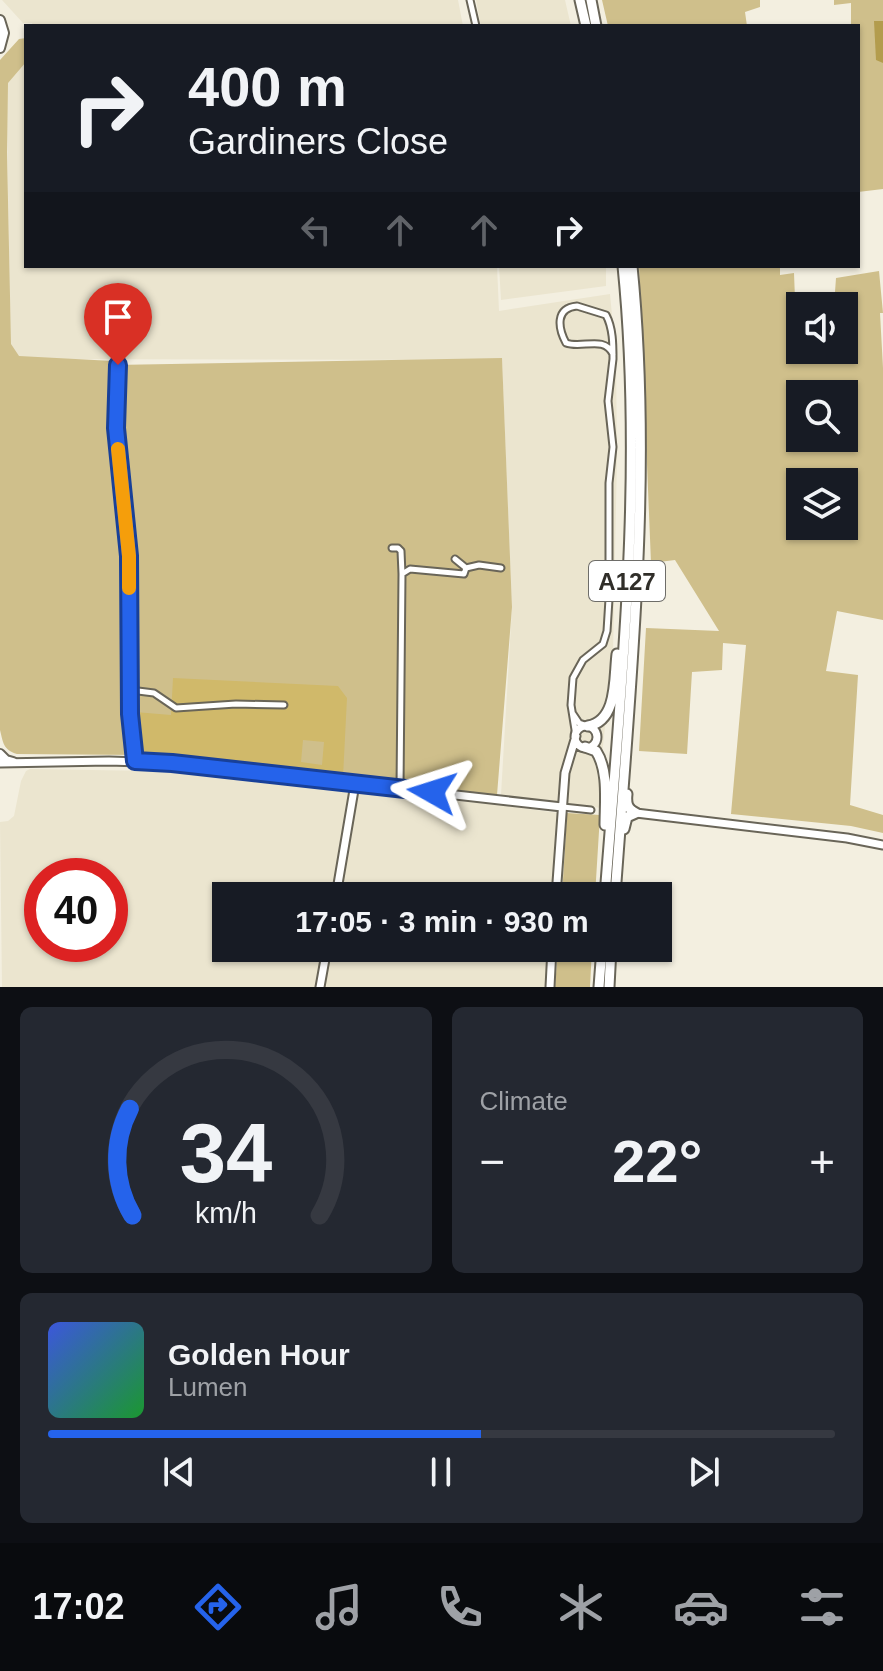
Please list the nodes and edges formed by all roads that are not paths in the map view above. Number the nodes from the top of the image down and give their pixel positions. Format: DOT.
graph roads {
  1 [pos="470,0"];
  2 [pos="580,0"];
  3 [pos="591,0"];
  4 [pos="0,20"];
  5 [pos="476,24"];
  6 [pos="586,24"];
  7 [pos="596,24"];
  8 [pos="0,48"];
  9 [pos="623,268"];
  10 [pos="632,268"];
  11 [pos="613,354"];
  12 [pos="118,365"];
  13 [pos="630,543"];
  14 [pos="392,548"];
  15 [pos="455,559"];
  16 [pos="466,568"];
  17 [pos="501,568"];
  18 [pos="402,574"];
  19 [pos="130,690"];
  20 [pos="284,705"];
  21 [pos="571,705"];
  22 [pos="629,705"];
  23 [pos="588,726"];
  24 [pos="576,736"];
  25 [pos="585,747"];
  26 [pos="0,754"];
  27 [pos="135,761"];
  28 [pos="568,761"];
  29 [pos="13,762"];
  30 [pos="0,763"];
  31 [pos="355,784"];
  32 [pos="400,789"];
  33 [pos="562,807"];
  34 [pos="591,810"];
  35 [pos="636,813"];
  36 [pos="883,845"];
  37 [pos="338,882"];
  38 [pos="557,882"];
  39 [pos="604,882"];
  40 [pos="605,882"];
  41 [pos="617,882"];
  42 [pos="618,882"];
  43 [pos="324,962"];
  44 [pos="551,962"];
  45 [pos="606,962"];
  46 [pos="606,962"];
  47 [pos="320,987"];
  48 [pos="550,987"];
  49 [pos="599,987"];
  50 [pos="609,987"];
  1 -- 5 [label="street"];
  2 -- 6 [label="highway"];
  3 -- 7 [label="highway"];
  4 -- 8 [label="main road"];
  9 -- 13 [label="highway, A127"];
  10 -- 22 [label="highway, A127"];
  11 -- 11 [label="street"];
  11 -- 21 [label="street"];
  12 -- 19 [label="street"];
  13 -- 23 [label="highway, A127"];
  13 -- 40 [label="highway, A127"];
  14 -- 18 [label="street"];
  15 -- 16 [label="street"];
  16 -- 17 [label="street"];
  16 -- 18 [label="street"];
  18 -- 32 [label="street"];
  19 -- 20 [label="street"];
  19 -- 27 [label="street"];
  21 -- 23 [label="street"];
  21 -- 24 [label="street"];
  22 -- 35 [label="highway, A127"];
  22 -- 41 [label="highway, A127"];
  23 -- 24 [label="street"];
  23 -- 25 [label="street"];
  24 -- 25 [label="street"];
  24 -- 28 [label="street"];
  25 -- 28 [label="street"];
  25 -- 39 [label="highway, A127"];
  26 -- 29 [label="main road"];
  27 -- 29 [label="street"];
  27 -- 31 [label="street"];
  28 -- 33 [label="street"];
  29 -- 30 [label="street"];
  31 -- 32 [label="street"];
  31 -- 37 [label="street"];
  32 -- 33 [label="street"];
  33 -- 34 [label="street"];
  33 -- 38 [label="street"];
  35 -- 36 [label="street"];
  35 -- 42 [label="highway, A127"];
  43 -- 47 [label="street"];
  44 -- 48 [label="street"];
  45 -- 49 [label="highway"];
  46 -- 50 [label="highway"];
}
